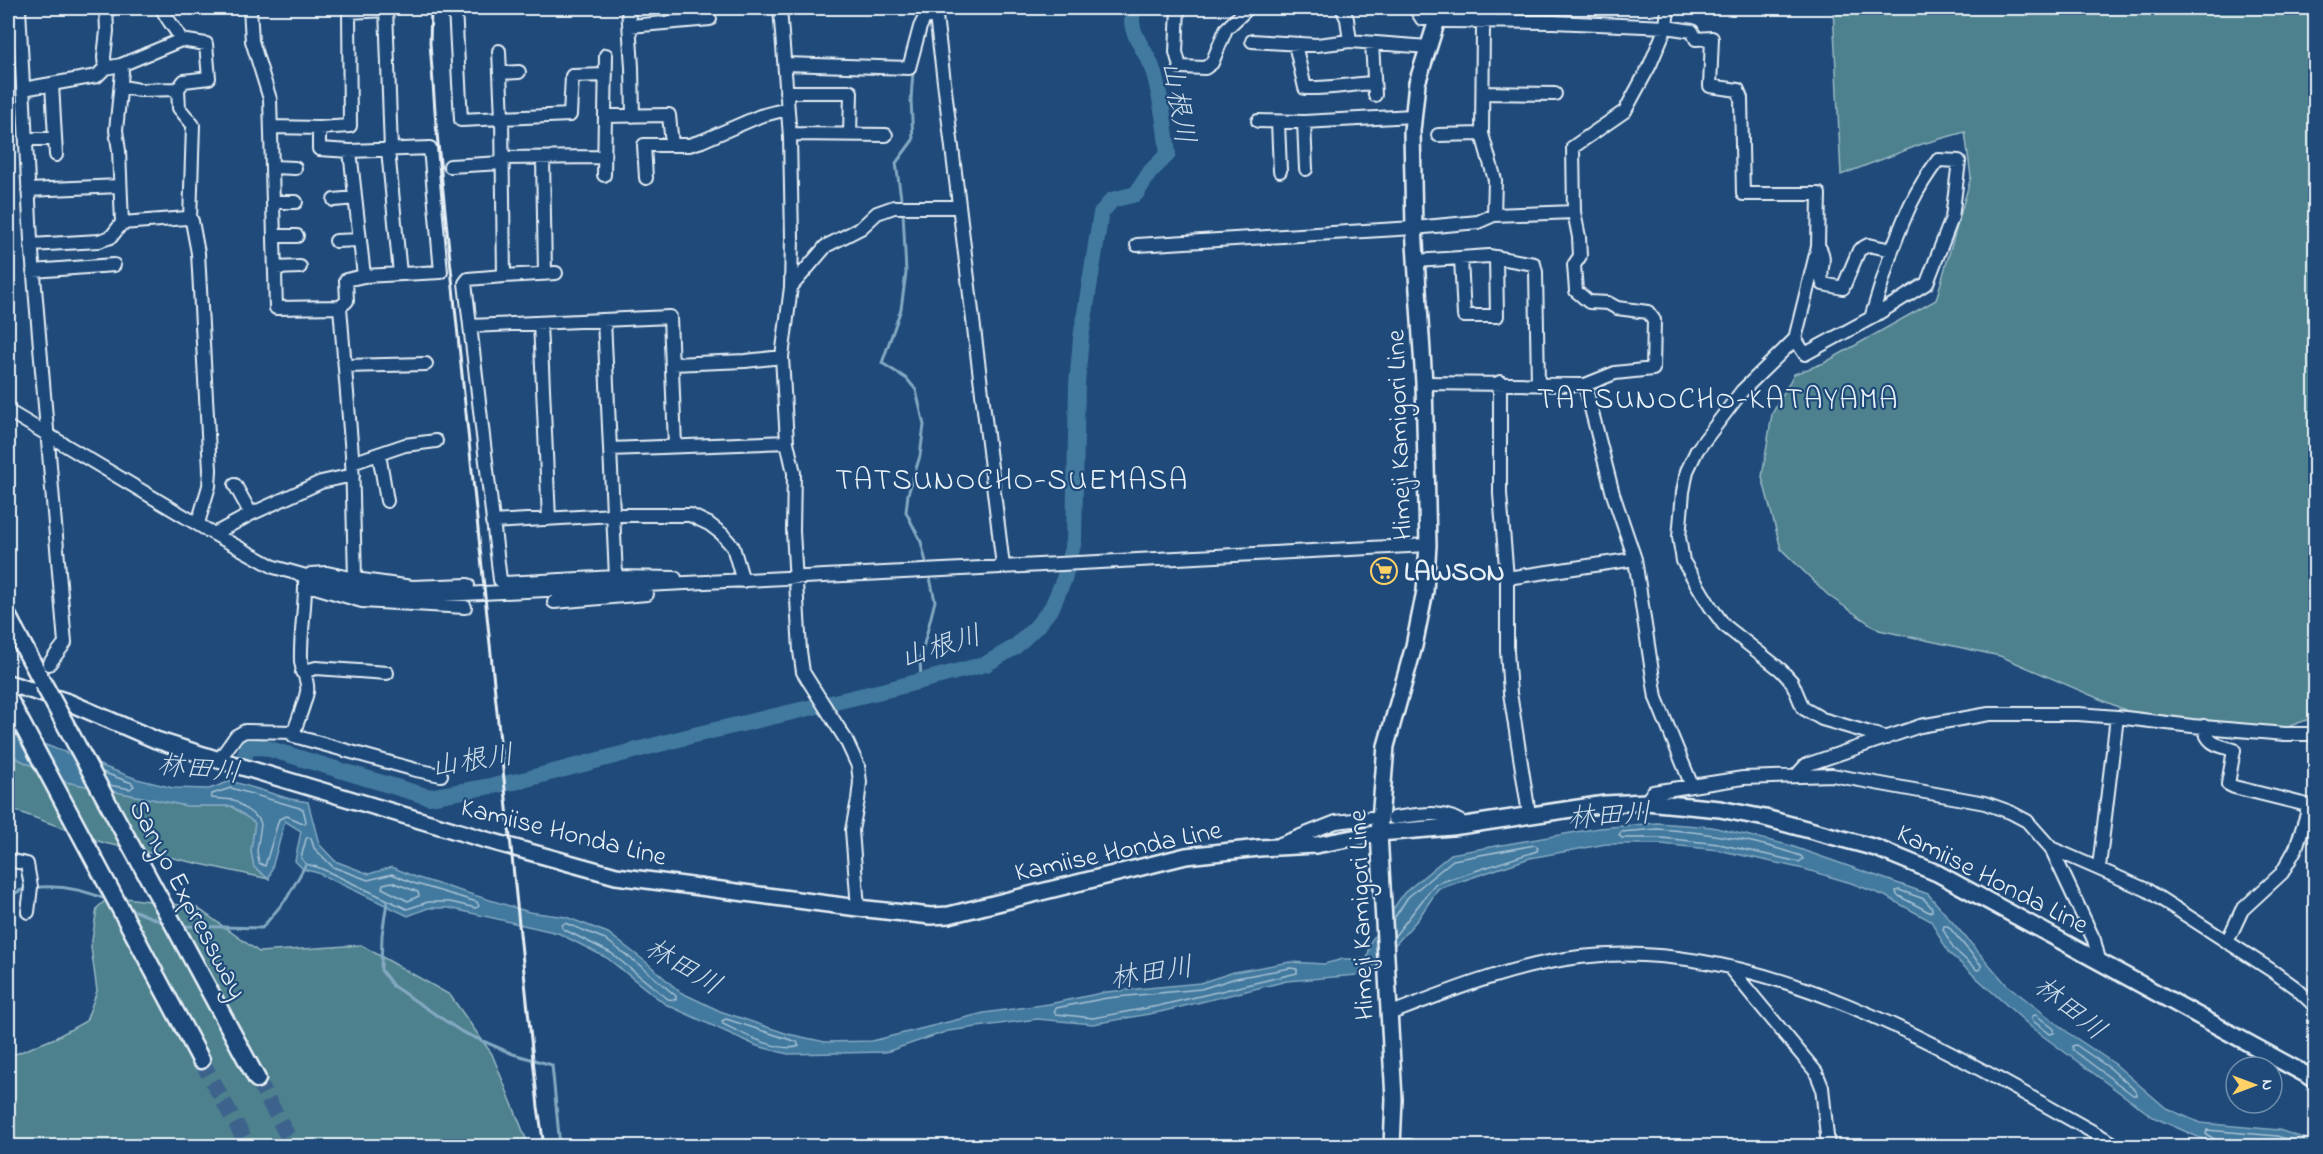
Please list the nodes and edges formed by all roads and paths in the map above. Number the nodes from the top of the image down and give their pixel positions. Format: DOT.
graph roads {
  1 [pos="19,8"];
  2 [pos="106,8"];
  3 [pos="162,8"];
  4 [pos="250,8"];
  5 [pos="456,8"];
  6 [pos="628,8"];
  7 [pos="780,8"];
  8 [pos="1178,8"];
  9 [pos="1248,8"];
  10 [pos="1342,8"];
  11 [pos="1415,8"];
  12 [pos="1491,8"];
  13 [pos="1668,8"];
  14 [pos="386,9"];
  15 [pos="935,11"];
  16 [pos="1439,13"];
  17 [pos="710,19"];
  18 [pos="1486,20"];
  19 [pos="630,26"];
  20 [pos="1666,27"];
  21 [pos="181,40"];
  22 [pos="1350,41"];
  23 [pos="1252,42"];
  24 [pos="1372,43"];
  25 [pos="1295,44"];
  26 [pos="1428,47"];
  27 [pos="499,51"];
  28 [pos="606,55"];
  29 [pos="121,64"];
  30 [pos="785,64"];
  31 [pos="105,68"];
  32 [pos="519,72"];
  33 [pos="500,73"];
  34 [pos="606,75"];
  35 [pos="52,84"];
  36 [pos="122,87"];
  37 [pos="24,89"];
  38 [pos="178,89"];
  39 [pos="786,92"];
  40 [pos="1483,93"];
  41 [pos="1555,94"];
  42 [pos="787,109"];
  43 [pos="605,116"];
  44 [pos="633,116"];
  45 [pos="1413,116"];
  46 [pos="501,118"];
  47 [pos="1258,121"];
  48 [pos="1278,122"];
  49 [pos="1304,122"];
  50 [pos="272,127"];
  51 [pos="318,128"];
  52 [pos="790,134"];
  53 [pos="1482,134"];
  54 [pos="850,135"];
  55 [pos="886,135"];
  56 [pos="1438,135"];
  57 [pos="26,139"];
  58 [pos="55,139"];
  59 [pos="672,145"];
  60 [pos="390,150"];
  61 [pos="350,151"];
  62 [pos="56,155"];
  63 [pos="604,157"];
  64 [pos="543,158"];
  65 [pos="502,160"];
  66 [pos="450,166"];
  67 [pos="273,167"];
  68 [pos="296,168"];
  69 [pos="1306,169"];
  70 [pos="1280,171"];
  71 [pos="604,175"];
  72 [pos="646,178"];
  73 [pos="120,186"];
  74 [pos="28,190"];
  75 [pos="355,198"];
  76 [pos="334,200"];
  77 [pos="274,202"];
  78 [pos="296,202"];
  79 [pos="959,207"];
  80 [pos="1574,212"];
  81 [pos="1494,215"];
  82 [pos="190,220"];
  83 [pos="122,222"];
  84 [pos="1414,228"];
  85 [pos="274,236"];
  86 [pos="297,236"];
  87 [pos="360,240"];
  88 [pos="336,241"];
  89 [pos="1137,245"];
  90 [pos="31,246"];
  91 [pos="1818,246"];
  92 [pos="1892,250"];
  93 [pos="1496,257"];
  94 [pos="1461,258"];
  95 [pos="1416,261"];
  96 [pos="114,265"];
  97 [pos="300,267"];
  98 [pos="275,268"];
  99 [pos="33,271"];
  100 [pos="400,274"];
  101 [pos="364,276"];
  102 [pos="504,276"];
  103 [pos="791,287"];
  104 [pos="340,308"];
  105 [pos="1871,318"];
  106 [pos="604,320"];
  107 [pos="540,323"];
  108 [pos="470,326"];
  109 [pos="1795,339"];
  110 [pos="782,357"];
  111 [pos="426,364"];
  112 [pos="672,364"];
  113 [pos="345,366"];
  114 [pos="1500,382"];
  115 [pos="1424,383"];
  116 [pos="1538,384"];
  117 [pos="1585,385"];
  118 [pos="8,411"];
  119 [pos="48,435"];
  120 [pos="435,441"];
  121 [pos="787,442"];
  122 [pos="675,446"];
  123 [pos="610,449"];
  124 [pos="379,454"];
  125 [pos="352,469"];
  126 [pos="235,485"];
  127 [pos="387,501"];
  128 [pos="250,514"];
  129 [pos="613,515"];
  130 [pos="549,519"];
  131 [pos="492,522"];
  132 [pos="198,523"];
  133 [pos="214,534"];
  134 [pos="1428,545"];
  135 [pos="1635,559"];
  136 [pos="1003,566"];
  137 [pos="616,578"];
  138 [pos="797,578"];
  139 [pos="1507,578"];
  140 [pos="355,579"];
  141 [pos="305,580"];
  142 [pos="743,581"];
  143 [pos="697,584"];
  144 [pos="468,585"];
  145 [pos="554,602"];
  146 [pos="465,607"];
  147 [pos="8,617"];
  148 [pos="49,664"];
  149 [pos="302,672"];
  150 [pos="387,673"];
  151 [pos="8,683"];
  152 [pos="8,698"];
  153 [pos="2117,717"];
  154 [pos="2204,726"];
  155 [pos="291,733"];
  156 [pos="2316,734"];
  157 [pos="1887,738"];
  158 [pos="219,760"];
  159 [pos="441,775"];
  160 [pos="1796,776"];
  161 [pos="1692,786"];
  162 [pos="1646,802"];
  163 [pos="1529,814"];
  164 [pos="1370,818"];
  165 [pos="1394,818"];
  166 [pos="1465,825"];
  167 [pos="1379,833"];
  168 [pos="1270,848"];
  169 [pos="2051,848"];
  170 [pos="8,860"];
  171 [pos="2099,867"];
  172 [pos="858,908"];
  173 [pos="28,912"];
  174 [pos="2227,942"];
  175 [pos="2099,960"];
  176 [pos="1730,967"];
  177 [pos="2316,1007"];
  178 [pos="1389,1014"];
  179 [pos="201,1060"];
  180 [pos="257,1079"];
  181 [pos="2316,1080"];
  182 [pos="1392,1146"];
  183 [pos="1410,1146"];
  184 [pos="1828,1146"];
  185 [pos="2118,1146"];
  1 -- 37 [label="street"];
  2 -- 31 [label="street"];
  3 -- 21 [label="street"];
  4 -- 50 [label="street"];
  5 -- 46 [label="street"];
  6 -- 19 [label="street"];
  7 -- 30 [label="street"];
  8 -- 9 [label="street"];
  10 -- 22 [label="street"];
  11 -- 16 [label="street"];
  12 -- 18 [label="street"];
  13 -- 20 [label="street"];
  14 -- 51 [label="street"];
  14 -- 60 [label="street"];
  15 -- 30 [label="street"];
  15 -- 79 [label="street"];
  16 -- 18 [label="street"];
  16 -- 26 [label="main road, Himeji Kamigori Line"];
  17 -- 19 [label="street"];
  18 -- 20 [label="street"];
  18 -- 40 [label="street"];
  19 -- 44 [label="street"];
  20 -- 80 [label="street"];
  20 -- 91 [label="street"];
  21 -- 29 [label="street"];
  21 -- 38 [label="street"];
  22 -- 24 [label="street"];
  22 -- 25 [label="street"];
  23 -- 25 [label="street"];
  24 -- 25 [label="street"];
  24 -- 26 [label="street"];
  26 -- 45 [label="main road, Himeji Kamigori Line"];
  27 -- 33 [label="street"];
  28 -- 34 [label="street"];
  29 -- 31 [label="street"];
  29 -- 36 [label="street"];
  30 -- 39 [label="street"];
  31 -- 35 [label="street"];
  32 -- 33 [label="street"];
  33 -- 46 [label="street"];
  34 -- 43 [label="street"];
  34 -- 46 [label="street"];
  35 -- 37 [label="street"];
  35 -- 58 [label="street"];
  36 -- 38 [label="street"];
  36 -- 73 [label="street"];
  37 -- 57 [label="street"];
  38 -- 82 [label="street"];
  39 -- 42 [label="street"];
  39 -- 54 [label="street"];
  40 -- 41 [label="street"];
  40 -- 53 [label="street"];
  42 -- 52 [label="street"];
  42 -- 59 [label="street"];
  43 -- 44 [label="street"];
  43 -- 63 [label="street"];
  44 -- 59 [label="street"];
  45 -- 49 [label="street"];
  45 -- 84 [label="main road, Himeji Kamigori Line"];
  46 -- 65 [label="street"];
  47 -- 48 [label="street"];
  48 -- 49 [label="street"];
  48 -- 70 [label="street"];
  49 -- 69 [label="street"];
  50 -- 51 [label="street"];
  50 -- 67 [label="street"];
  51 -- 61 [label="street"];
  52 -- 54 [label="street"];
  52 -- 103 [label="street"];
  53 -- 56 [label="street"];
  53 -- 81 [label="street"];
  54 -- 55 [label="street"];
  57 -- 58 [label="street"];
  57 -- 74 [label="street"];
  58 -- 62 [label="street"];
  59 -- 72 [label="street"];
  60 -- 61 [label="street"];
  60 -- 100 [label="street"];
  60 -- 100 [label="street"];
  61 -- 75 [label="street"];
  63 -- 64 [label="street"];
  63 -- 71 [label="street"];
  64 -- 65 [label="street"];
  64 -- 102 [label="street"];
  65 -- 66 [label="street"];
  65 -- 102 [label="street"];
  67 -- 68 [label="street"];
  67 -- 77 [label="street"];
  73 -- 74 [label="street"];
  73 -- 83 [label="street"];
  74 -- 90 [label="street"];
  75 -- 76 [label="street"];
  75 -- 87 [label="street"];
  77 -- 78 [label="street"];
  77 -- 85 [label="street"];
  79 -- 103 [label="street"];
  79 -- 136 [label="street"];
  80 -- 81 [label="street"];
  80 -- 117 [label="street"];
  81 -- 84 [label="street"];
  82 -- 83 [label="street"];
  82 -- 132 [label="street"];
  83 -- 90 [label="street"];
  84 -- 89 [label="street"];
  84 -- 95 [label="main road, Himeji Kamigori Line"];
  85 -- 86 [label="street"];
  85 -- 98 [label="street"];
  87 -- 88 [label="street"];
  87 -- 101 [label="street"];
  90 -- 99 [label="street"];
  91 -- 92 [label="street"];
  91 -- 109 [label="street"];
  92 -- 105 [label="street"];
  92 -- 105 [label="street"];
  93 -- 94 [label="street"];
  93 -- 94 [label="street"];
  93 -- 116 [label="street"];
  94 -- 95 [label="street"];
  95 -- 115 [label="main road, Himeji Kamigori Line"];
  96 -- 99 [label="street"];
  97 -- 98 [label="street"];
  98 -- 104 [label="street"];
  99 -- 119 [label="street"];
  100 -- 101 [label="street"];
  101 -- 104 [label="street"];
  102 -- 108 [label="street"];
  103 -- 110 [label="street"];
  104 -- 113 [label="street"];
  105 -- 109 [label="street"];
  106 -- 107 [label="street"];
  106 -- 112 [label="street"];
  106 -- 123 [label="street"];
  107 -- 108 [label="street"];
  107 -- 130 [label="street"];
  108 -- 131 [label="street"];
  109 -- 157 [label="street"];
  110 -- 112 [label="street"];
  110 -- 121 [label="street"];
  111 -- 113 [label="street"];
  112 -- 122 [label="street"];
  113 -- 125 [label="street"];
  114 -- 115 [label="street"];
  114 -- 116 [label="street"];
  114 -- 139 [label="street"];
  115 -- 134 [label="main road, Himeji Kamigori Line"];
  116 -- 117 [label="street"];
  117 -- 135 [label="street"];
  118 -- 119 [label="street"];
  119 -- 132 [label="street"];
  119 -- 148 [label="street"];
  120 -- 124 [label="street"];
  121 -- 122 [label="street"];
  121 -- 138 [label="street"];
  122 -- 123 [label="street"];
  123 -- 129 [label="street"];
  124 -- 125 [label="street"];
  124 -- 127 [label="street"];
  125 -- 128 [label="street"];
  125 -- 140 [label="street"];
  126 -- 128 [label="street"];
  128 -- 133 [label="street"];
  129 -- 130 [label="street"];
  129 -- 137 [label="street"];
  129 -- 142 [label="street"];
  130 -- 131 [label="street"];
  131 -- 137 [label="street"];
  132 -- 133 [label="street"];
  133 -- 141 [label="street"];
  134 -- 136 [label="street"];
  134 -- 167 [label="main road, Himeji Kamigori Line"];
  135 -- 139 [label="street"];
  135 -- 161 [label="street"];
  136 -- 138 [label="street"];
  137 -- 143 [label="street"];
  138 -- 142 [label="street"];
  138 -- 172 [label="street"];
  139 -- 163 [label="street"];
  140 -- 141 [label="street"];
  140 -- 144 [label="street"];
  141 -- 143 [label="street"];
  141 -- 146 [label="street"];
  141 -- 149 [label="street"];
  142 -- 143 [label="street"];
  143 -- 145 [label="street"];
  147 -- 180 [label="highway, Sanyo Expressway, bridge"];
  149 -- 150 [label="street"];
  149 -- 155 [label="street"];
  151 -- 158 [label="main road, Kamiise Honda Line"];
  152 -- 179 [label="highway"];
  153 -- 154 [label="street"];
  153 -- 157 [label="street"];
  153 -- 171 [label="street"];
  154 -- 156 [label="street"];
  154 -- 174 [label="street"];
  155 -- 158 [label="street"];
  155 -- 159 [label="street"];
  157 -- 160 [label="street"];
  158 -- 172 [label="main road, Kamiise Honda Line"];
  160 -- 161 [label="street"];
  160 -- 169 [label="street"];
  161 -- 162 [label="street"];
  162 -- 163 [label="main road, Kamiise Honda Line"];
  162 -- 175 [label="main road, Kamiise Honda Line"];
  163 -- 166 [label="main road, Kamiise Honda Line"];
  164 -- 168 [label="street"];
  165 -- 166 [label="street"];
  166 -- 167 [label="main road, Kamiise Honda Line"];
  167 -- 168 [label="main road, Kamiise Honda Line"];
  167 -- 178 [label="main road, Himeji Kamigori Line"];
  168 -- 172 [label="main road, Kamiise Honda Line"];
  169 -- 171 [label="street"];
  169 -- 175 [label="street"];
  170 -- 173 [label="street"];
  171 -- 174 [label="street"];
  174 -- 177 [label="street"];
  175 -- 181 [label="main road, Kamiise Honda Line"];
  176 -- 178 [label="street"];
  176 -- 184 [label="street"];
  176 -- 185 [label="street"];
  178 -- 182 [label="main road, Himeji Kamigori Line"];
  182 -- 183 [label="street"];
}
